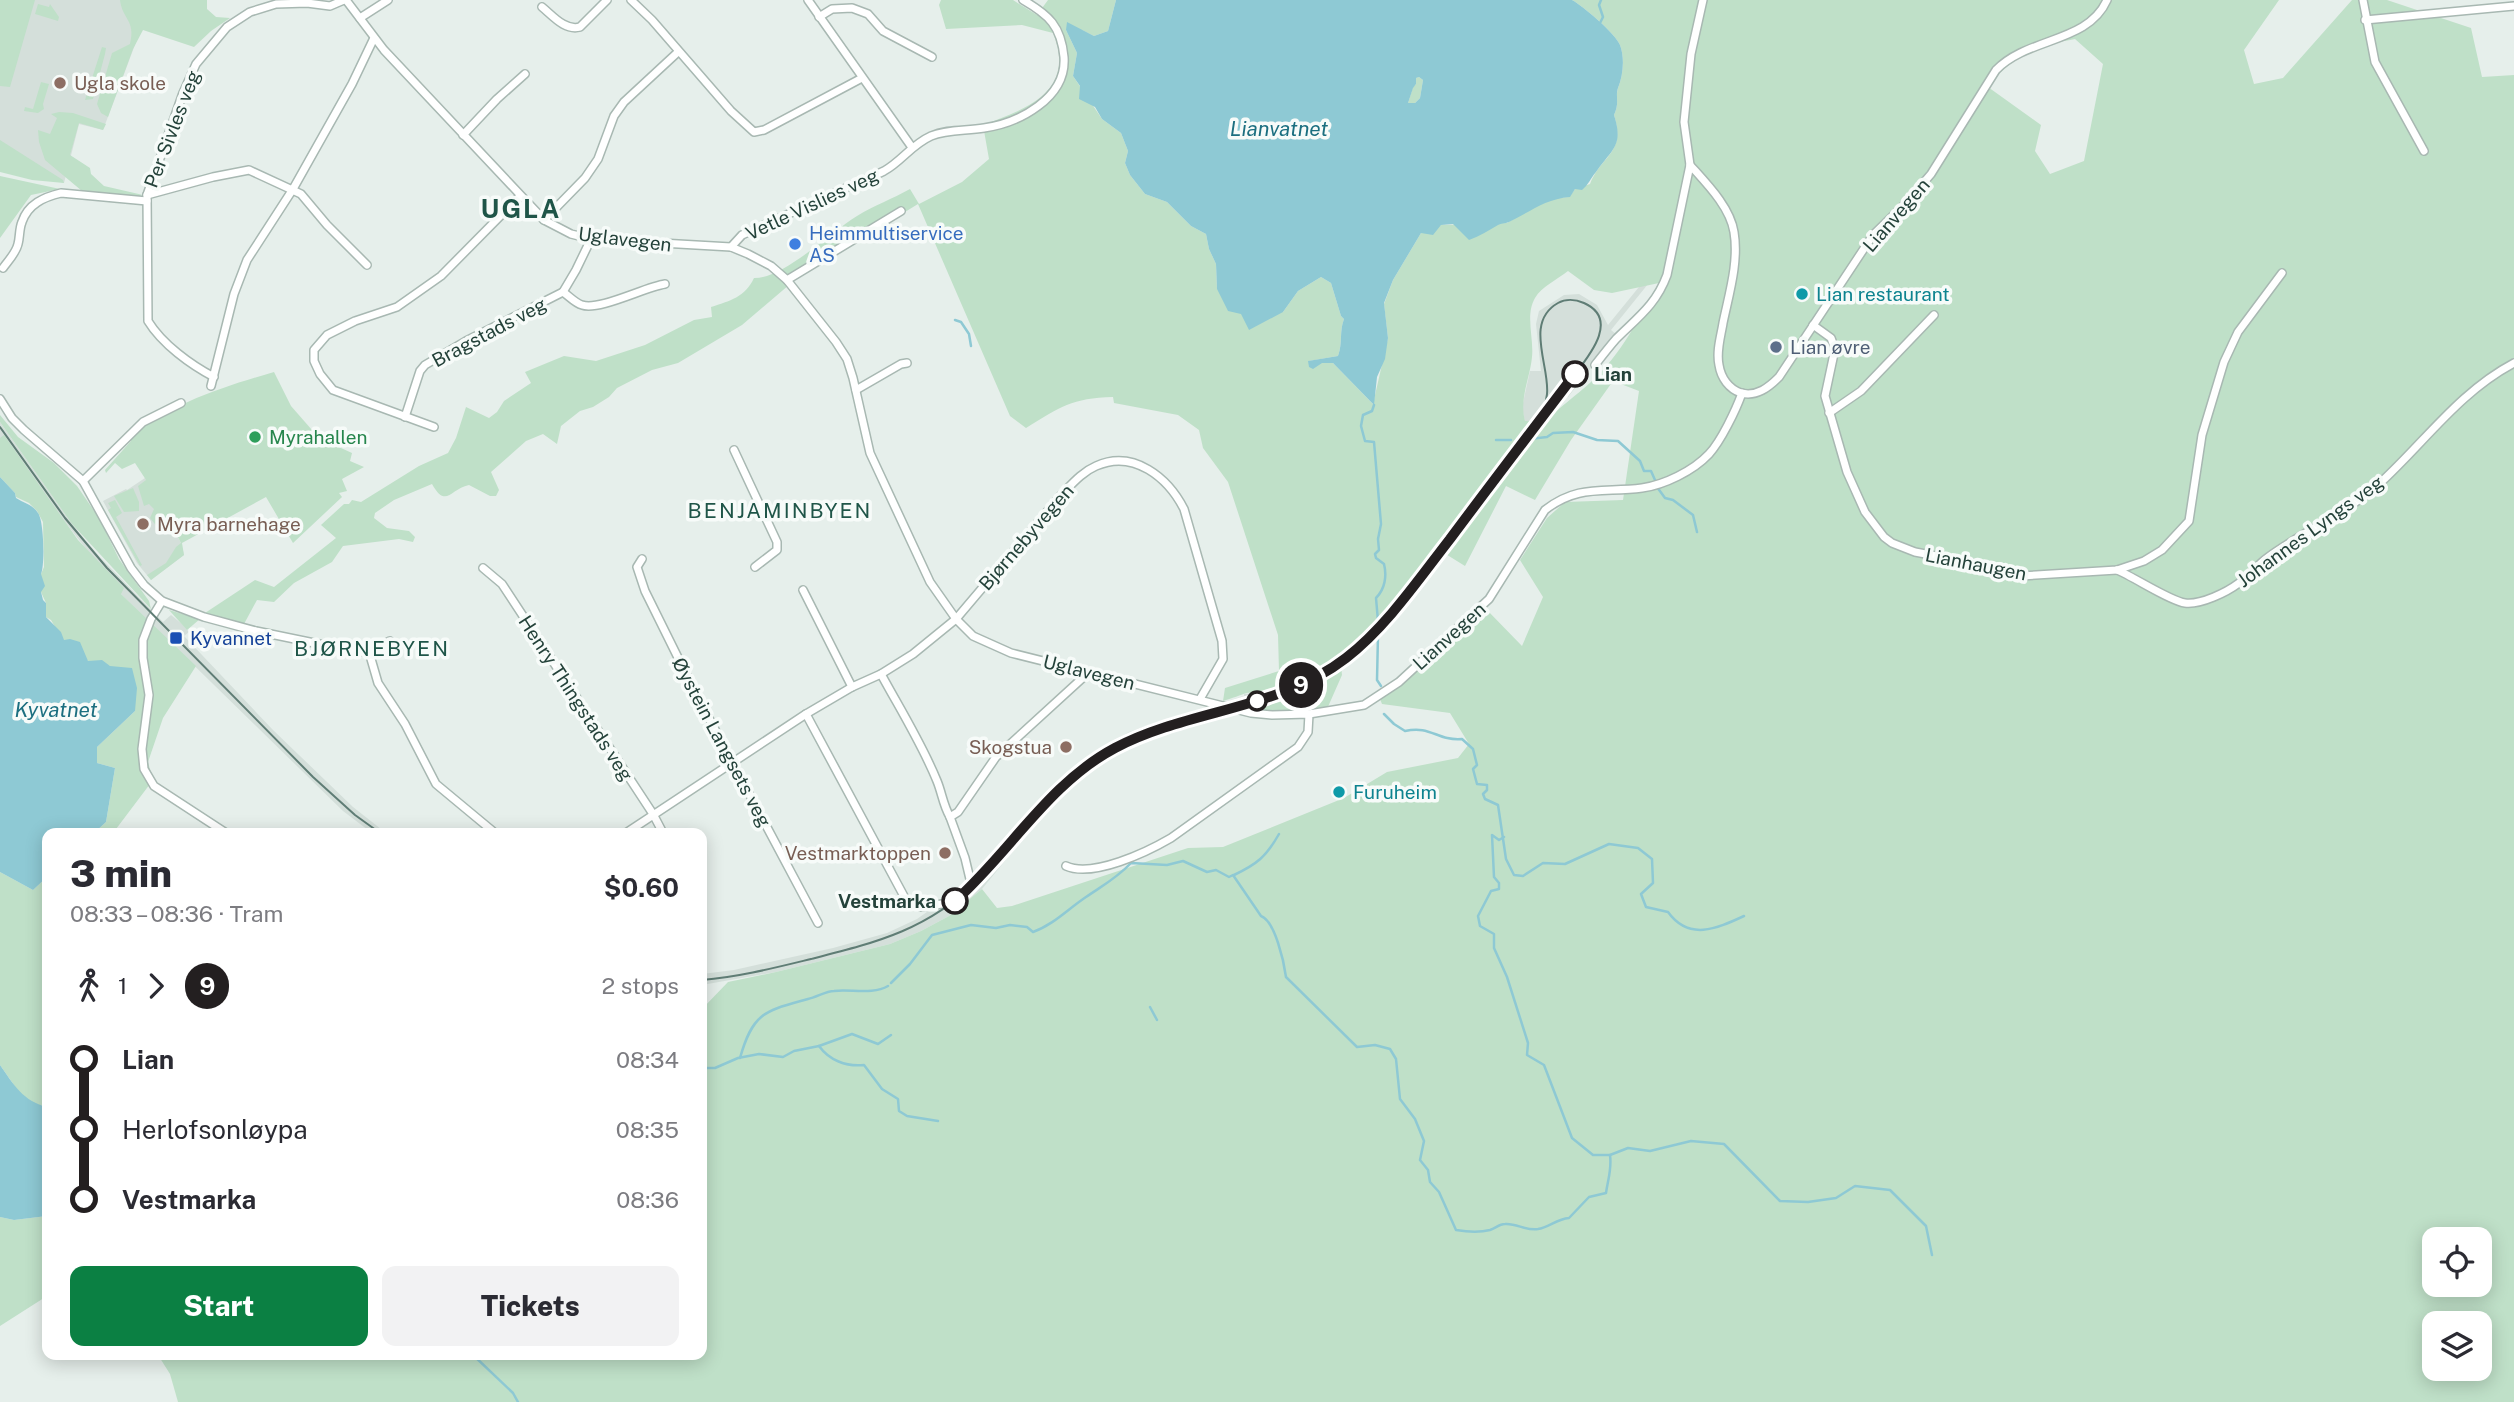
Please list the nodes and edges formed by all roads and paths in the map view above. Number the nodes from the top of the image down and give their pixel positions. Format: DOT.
graph roads {
  1 [pos="345,0"];
  2 [pos="388,0"];
  3 [pos="607,0"];
  4 [pos="631,0"];
  5 [pos="808,0"];
  6 [pos="1023,0"];
  7 [pos="1703,0"];
  8 [pos="2107,0"];
  9 [pos="2362,0"];
  10 [pos="2514,6"];
  11 [pos="542,8"];
  12 [pos="819,17"];
  13 [pos="360,19"];
  14 [pos="2365,20"];
  15 [pos="374,38"];
  16 [pos="678,52"];
  17 [pos="932,57"];
  18 [pos="525,74"];
  19 [pos="862,78"];
  20 [pos="463,135"];
  21 [pos="911,146"];
  22 [pos="2424,151"];
  23 [pos="1690,165"];
  24 [pos="293,189"];
  25 [pos="520,196"];
  26 [pos="147,198"];
  27 [pos="901,211"];
  28 [pos="544,220"];
  29 [pos="591,239"];
  30 [pos="731,247"];
  31 [pos="367,265"];
  32 [pos="3,268"];
  33 [pos="2282,273"];
  34 [pos="787,280"];
  35 [pos="665,284"];
  36 [pos="563,292"];
  37 [pos="1934,314"];
  38 [pos="1813,325"];
  39 [pos="907,363"];
  40 [pos="2514,363"];
  41 [pos="1595,365"];
  42 [pos="214,377"];
  43 [pos="211,386"];
  44 [pos="856,390"];
  45 [pos="1742,393"];
  46 [pos="0,399"];
  47 [pos="181,403"];
  48 [pos="1829,413"];
  49 [pos="405,417"];
  50 [pos="434,427"];
  51 [pos="734,450"];
  52 [pos="83,481"];
  53 [pos="642,559"];
  54 [pos="755,567"];
  55 [pos="483,568"];
  56 [pos="2117,569"];
  57 [pos="803,590"];
  58 [pos="162,601"];
  59 [pos="956,619"];
  60 [pos="390,641"];
  61 [pos="369,652"];
  62 [pos="1088,673"];
  63 [pos="881,674"];
  64 [pos="852,687"];
  65 [pos="1200,699"];
  66 [pos="806,714"];
  67 [pos="1309,714"];
  68 [pos="732,762"];
  69 [pos="653,814"];
  70 [pos="950,817"];
  71 [pos="218,828"];
  72 [pos="489,828"];
  73 [pos="633,828"];
  74 [pos="660,828"];
  75 [pos="1066,866"];
  76 [pos="970,879"];
  77 [pos="942,904"];
  78 [pos="818,923"];
  1 -- 13 [label="street, Uglavegen"];
  1 -- 26 [label="street, Per Sivles veg"];
  2 -- 13 [label="street"];
  3 -- 11 [label="street"];
  4 -- 16 [label="street"];
  5 -- 12 [label="street"];
  6 -- 21 [label="street, Vetle Vislies veg"];
  7 -- 23 [label="street"];
  8 -- 38 [label="street, Lianvegen"];
  9 -- 14 [label="street"];
  10 -- 14 [label="street"];
  12 -- 17 [label="street"];
  12 -- 19 [label="street"];
  13 -- 15 [label="street, Uglavegen"];
  14 -- 22 [label="street"];
  15 -- 20 [label="street, Uglavegen"];
  15 -- 24 [label="street"];
  16 -- 19 [label="street"];
  16 -- 28 [label="street"];
  18 -- 20 [label="street"];
  19 -- 21 [label="street"];
  20 -- 25 [label="street, Uglavegen"];
  21 -- 30 [label="street, Vetle Vislies veg"];
  23 -- 41 [label="street"];
  23 -- 45 [label="street"];
  24 -- 26 [label="street"];
  24 -- 31 [label="street"];
  24 -- 42 [label="street"];
  25 -- 28 [label="street, Uglavegen"];
  25 -- 49 [label="street"];
  26 -- 32 [label="street"];
  26 -- 42 [label="street, Per Sivles veg"];
  27 -- 34 [label="street"];
  28 -- 29 [label="street, Uglavegen"];
  29 -- 30 [label="street, Uglavegen"];
  29 -- 36 [label="street, Bragstads veg"];
  30 -- 34 [label="street, Uglavegen"];
  33 -- 56 [label="street, Lianhaugen"];
  34 -- 44 [label="street, Uglavegen"];
  35 -- 36 [label="street, Bragstads veg"];
  36 -- 49 [label="street, Bragstads veg"];
  37 -- 48 [label="street"];
  38 -- 45 [label="street, Lianvegen"];
  38 -- 48 [label="street, Lianhaugen"];
  39 -- 44 [label="street"];
  40 -- 56 [label="street, Johannes Lyngs veg"];
  42 -- 43 [label="street"];
  44 -- 59 [label="street, Uglavegen"];
  45 -- 67 [label="street, Lianvegen"];
  46 -- 52 [label="street"];
  47 -- 52 [label="street"];
  48 -- 56 [label="street, Lianhaugen"];
  49 -- 50 [label="street"];
  51 -- 54 [label="street"];
  52 -- 58 [label="street"];
  53 -- 68 [label="street, Øystein Langsets veg"];
  55 -- 69 [label="street, Henry Thingstads veg"];
  57 -- 64 [label="street"];
  58 -- 61 [label="street"];
  58 -- 71 [label="street"];
  59 -- 62 [label="street, Uglavegen"];
  59 -- 63 [label="street, Bjørnebyvegen"];
  59 -- 65 [label="street, Bjørnebyvegen"];
  60 -- 61 [label="street"];
  61 -- 72 [label="street"];
  62 -- 65 [label="street, Uglavegen"];
  62 -- 70 [label="street"];
  63 -- 64 [label="street, Bjørnebyvegen"];
  63 -- 70 [label="street"];
  64 -- 66 [label="street, Bjørnebyvegen"];
  65 -- 67 [label="street, Uglavegen"];
  66 -- 68 [label="street, Bjørnebyvegen"];
  66 -- 77 [label="street"];
  67 -- 75 [label="street"];
  68 -- 69 [label="street, Bjørnebyvegen"];
  68 -- 78 [label="street, Øystein Langsets veg"];
  69 -- 73 [label="street, Bjørnebyvegen"];
  69 -- 74 [label="street, Henry Thingstads veg"];
  70 -- 76 [label="street"];
}
